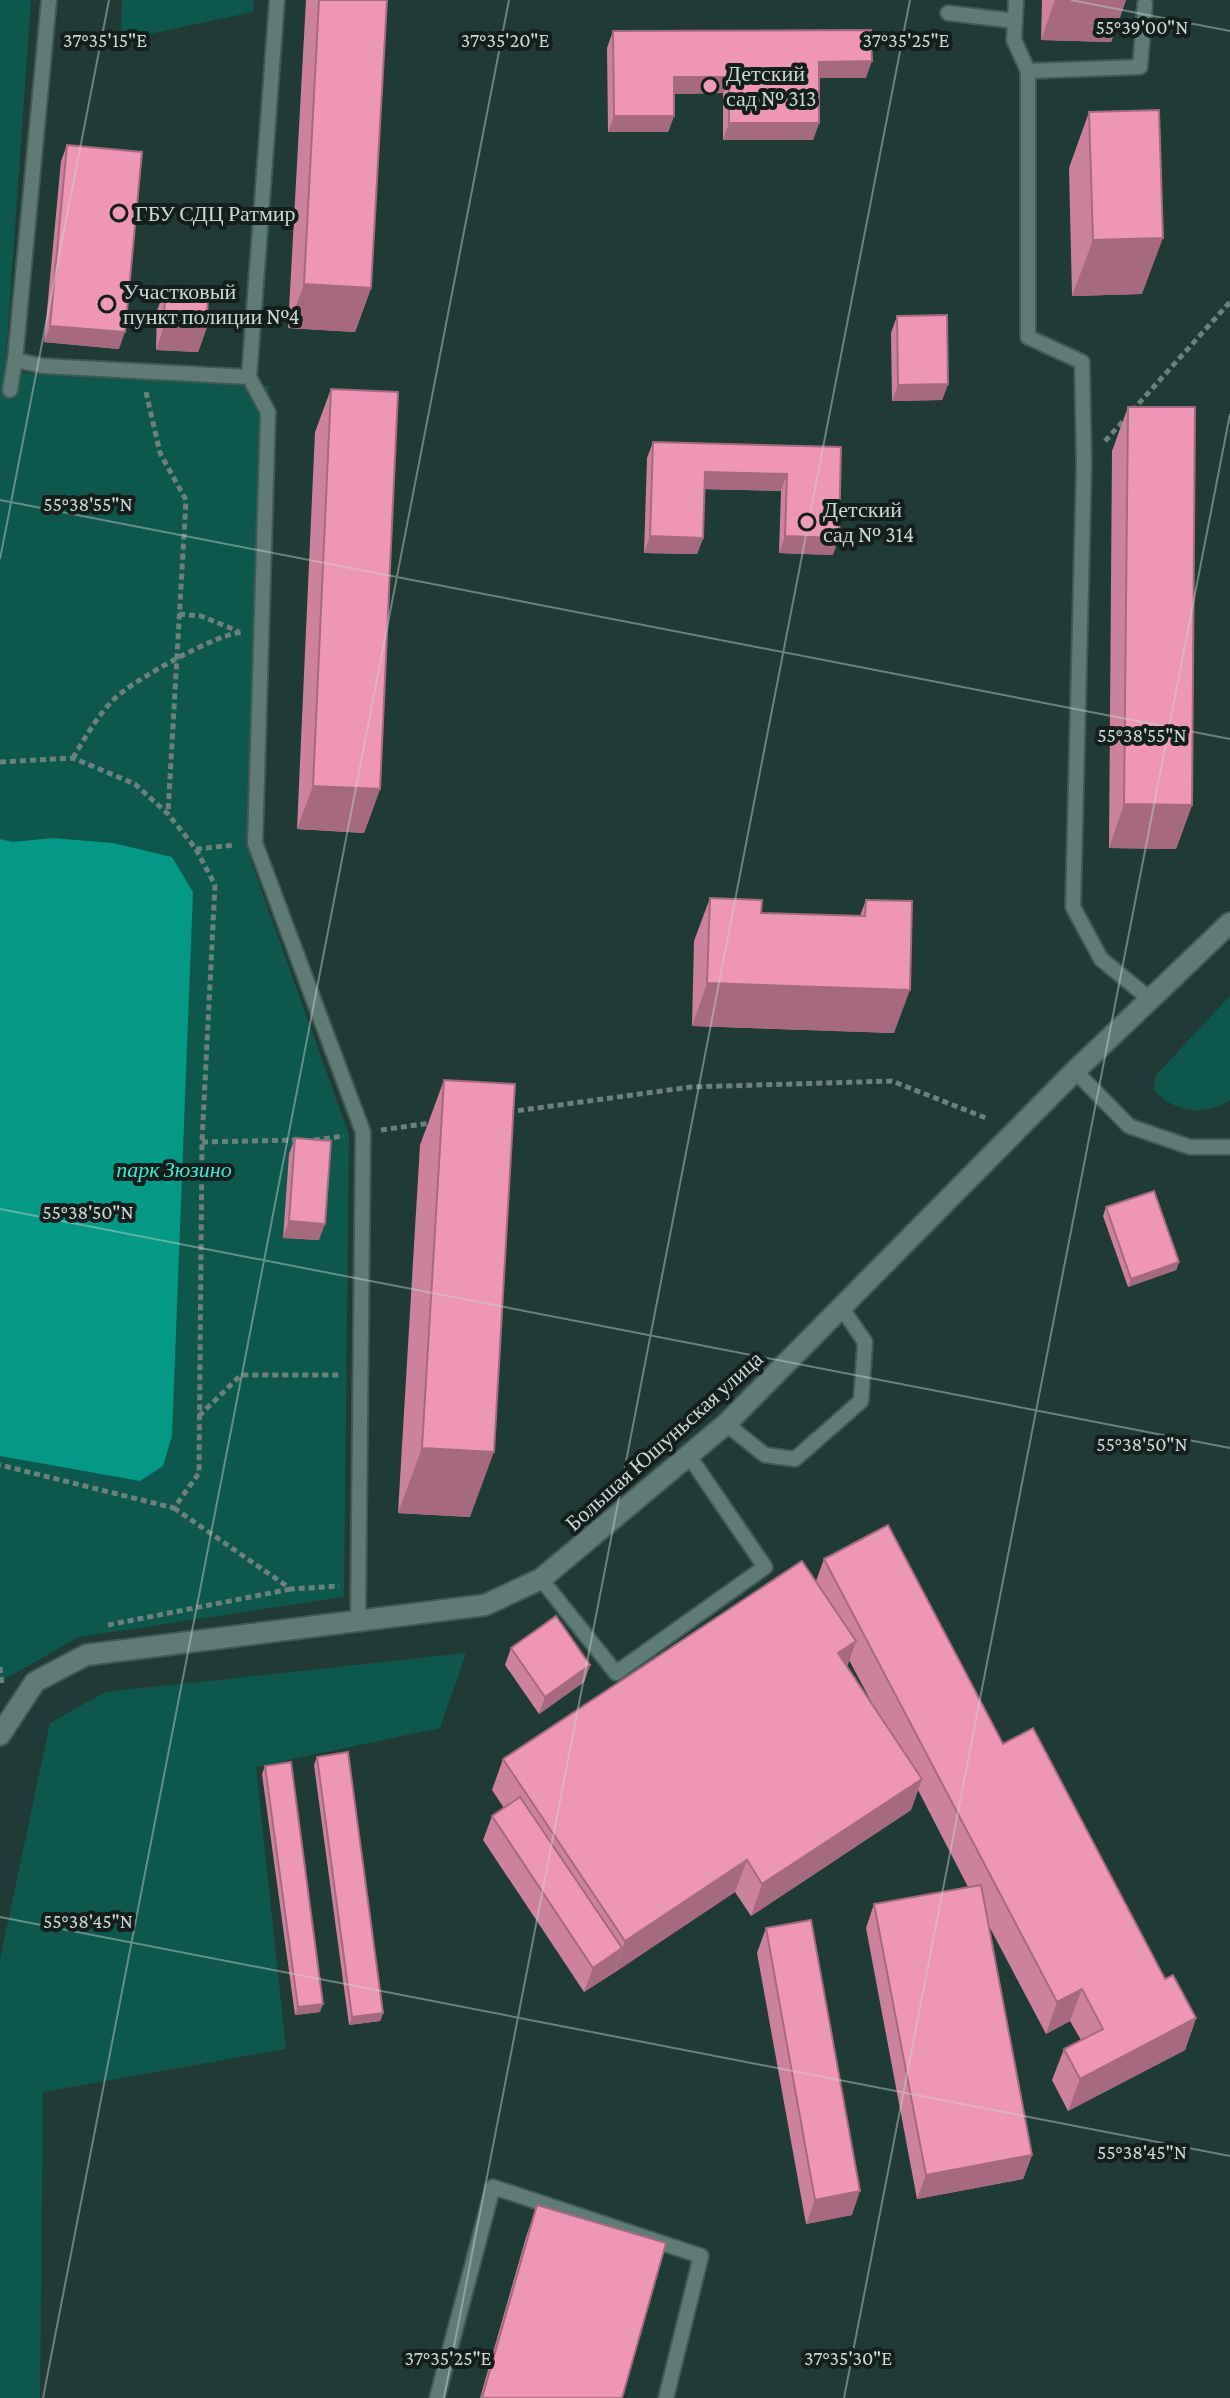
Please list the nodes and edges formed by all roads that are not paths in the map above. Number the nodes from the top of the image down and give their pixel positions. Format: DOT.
graph roads {
  1 [pos="49,0"];
  2 [pos="277,0"];
  3 [pos="1016,0"];
  4 [pos="1145,4"];
  5 [pos="948,13"];
  6 [pos="1015,21"];
  7 [pos="1028,71"];
  8 [pos="15,360"];
  9 [pos="249,377"];
  10 [pos="10,390"];
  11 [pos="1230,923"];
  12 [pos="1151,1000"];
  13 [pos="1075,1071"];
  14 [pos="1230,1147"];
  15 [pos="841,1307"];
  16 [pos="726,1424"];
  17 [pos="689,1456"];
  18 [pos="541,1579"];
  19 [pos="358,1621"];
  20 [pos="0,1735"];
  21 [pos="437,2398"];
  22 [pos="666,2398"];
  1 -- 8 [label="lane"];
  2 -- 9 [label="lane"];
  3 -- 6 [label="lane"];
  4 -- 7 [label="lane"];
  5 -- 6 [label="lane"];
  6 -- 7 [label="lane"];
  7 -- 12 [label="lane"];
  8 -- 9 [label="lane"];
  8 -- 10 [label="lane"];
  9 -- 19 [label="lane"];
  11 -- 12 [label="street, Большая Юшуньская улица"];
  12 -- 13 [label="street, Большая Юшуньская улица"];
  13 -- 14 [label="lane"];
  13 -- 15 [label="street, Большая Юшуньская улица"];
  15 -- 16 [label="street, Большая Юшуньская улица"];
  15 -- 16 [label="lane"];
  16 -- 17 [label="street, Большая Юшуньская улица"];
  17 -- 18 [label="street, Большая Юшуньская улица"];
  17 -- 18 [label="lane"];
  18 -- 19 [label="street, Большая Юшуньская улица"];
  19 -- 20 [label="street, Большая Юшуньская улица"];
  21 -- 22 [label="lane"];
}
